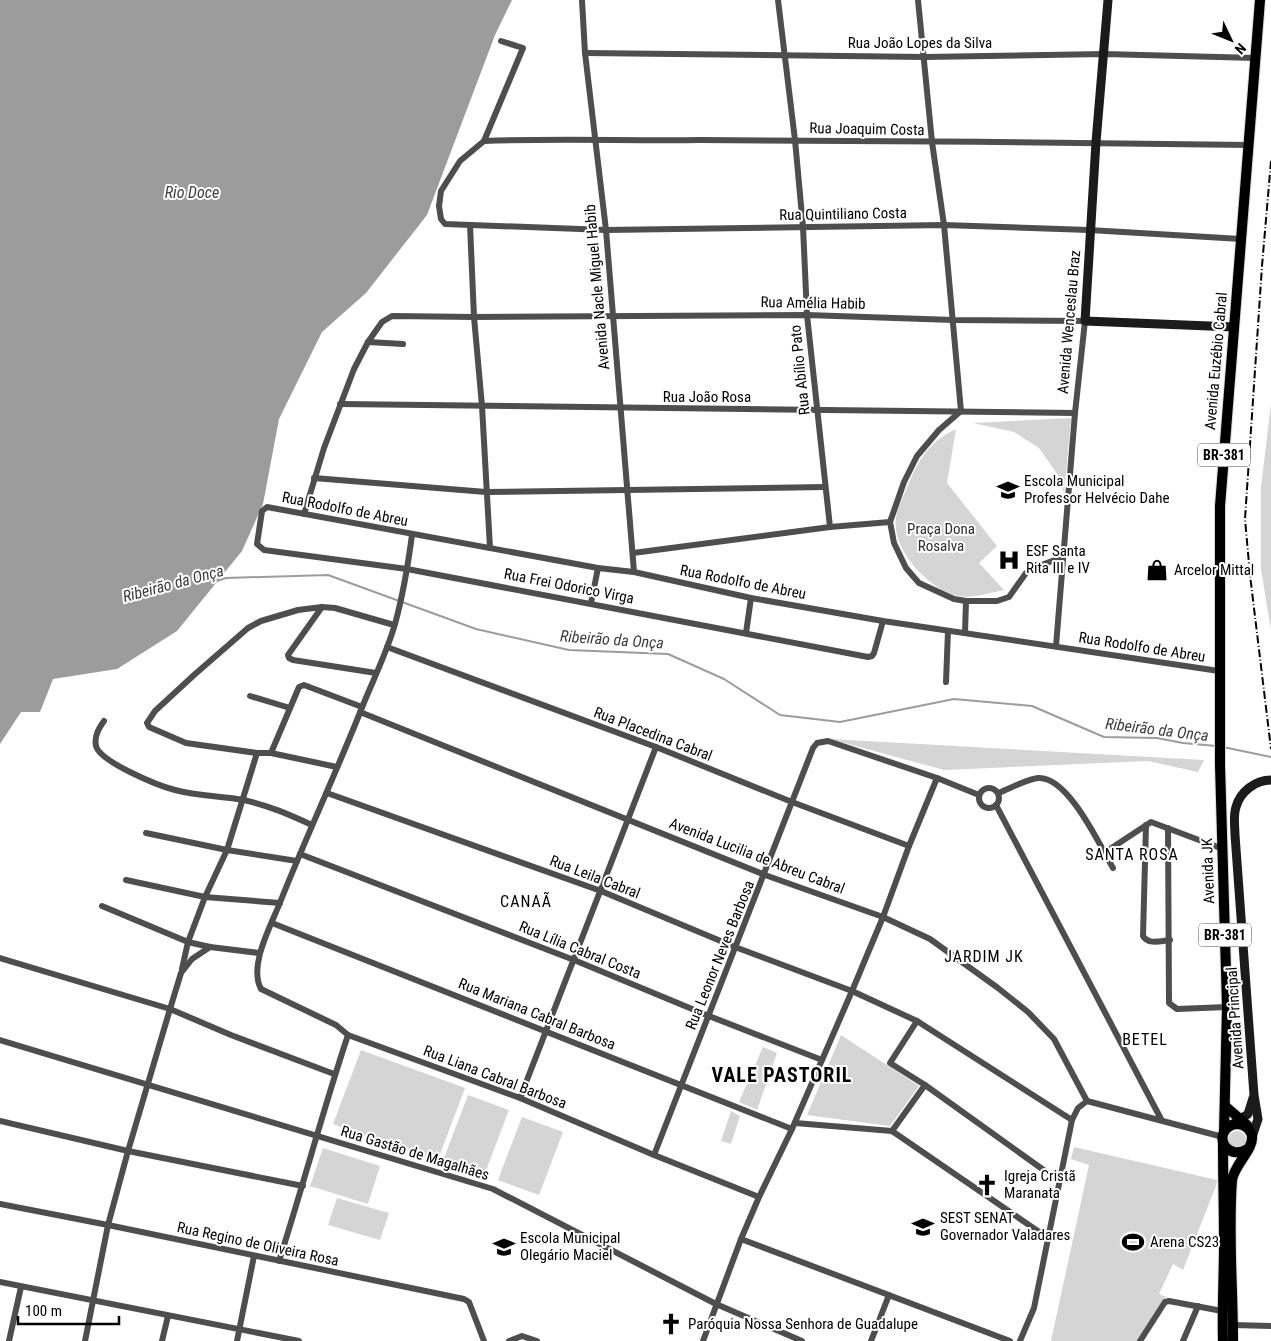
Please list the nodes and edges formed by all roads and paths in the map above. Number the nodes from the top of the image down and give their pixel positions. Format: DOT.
graph roads {
  1 [pos="582,0"];
  2 [pos="778,0"];
  3 [pos="918,0"];
  4 [pos="1108,0"];
  5 [pos="1260,0"];
  6 [pos="501,41"];
  7 [pos="585,53"];
  8 [pos="784,54"];
  9 [pos="1104,54"];
  10 [pos="924,56"];
  11 [pos="1256,58"];
  12 [pos="795,140"];
  13 [pos="484,141"];
  14 [pos="595,141"];
  15 [pos="932,142"];
  16 [pos="1096,142"];
  17 [pos="1249,145"];
  18 [pos="470,225"];
  19 [pos="944,226"];
  20 [pos="802,227"];
  21 [pos="606,230"];
  22 [pos="1090,230"];
  23 [pos="1241,239"];
  24 [pos="807,315"];
  25 [pos="613,317"];
  26 [pos="474,318"];
  27 [pos="953,320"];
  28 [pos="1085,321"];
  29 [pos="1234,327"];
  30 [pos="368,342"];
  31 [pos="403,344"];
  32 [pos="340,404"];
  33 [pos="482,406"];
  34 [pos="621,408"];
  35 [pos="816,410"];
  36 [pos="962,411"];
  37 [pos="1075,413"];
  38 [pos="314,478"];
  39 [pos="825,487"];
  40 [pos="626,491"];
  41 [pos="486,492"];
  42 [pos="304,514"];
  43 [pos="890,522"];
  44 [pos="830,527"];
  45 [pos="412,535"];
  46 [pos="260,547"];
  47 [pos="490,548"];
  48 [pos="633,553"];
  49 [pos="1063,557"];
  50 [pos="598,568"];
  51 [pos="407,569"];
  52 [pos="634,572"];
  53 [pos="751,598"];
  54 [pos="966,601"];
  55 [pos="591,603"];
  56 [pos="322,607"];
  57 [pos="883,621"];
  58 [pos="394,625"];
  59 [pos="948,631"];
  60 [pos="965,633"];
  61 [pos="746,634"];
  62 [pos="1056,646"];
  63 [pos="387,647"];
  64 [pos="1219,671"];
  65 [pos="376,673"];
  66 [pos="946,682"];
  67 [pos="250,696"];
  68 [pos="290,708"];
  69 [pos="361,710"];
  70 [pos="104,721"];
  71 [pos="1220,725"];
  72 [pos="656,747"];
  73 [pos="257,753"];
  74 [pos="271,753"];
  75 [pos="337,768"];
  76 [pos="937,778"];
  77 [pos="1271,780"];
  78 [pos="327,793"];
  79 [pos="998,793"];
  80 [pos="979,796"];
  81 [pos="242,800"];
  82 [pos="792,802"];
  83 [pos="996,805"];
  84 [pos="627,819"];
  85 [pos="312,825"];
  86 [pos="1146,825"];
  87 [pos="1168,828"];
  88 [pos="146,833"];
  89 [pos="910,846"];
  90 [pos="227,850"];
  91 [pos="1223,850"];
  92 [pos="1104,853"];
  93 [pos="299,858"];
  94 [pos="1113,868"];
  95 [pos="764,876"];
  96 [pos="126,880"];
  97 [pos="600,891"];
  98 [pos="205,897"];
  99 [pos="280,903"];
  100 [pos="102,906"];
  101 [pos="883,917"];
  102 [pos="272,923"];
  103 [pos="1170,940"];
  104 [pos="188,942"];
  105 [pos="210,947"];
  106 [pos="735,947"];
  107 [pos="260,953"];
  108 [pos="0,958"];
  109 [pos="574,960"];
  110 [pos="182,973"];
  111 [pos="852,991"];
  112 [pos="1227,1007"];
  113 [pos="170,1010"];
  114 [pos="709,1016"];
  115 [pos="917,1021"];
  116 [pos="546,1030"];
  117 [pos="348,1035"];
  118 [pos="0,1040"];
  119 [pos="822,1060"];
  120 [pos="334,1074"];
  121 [pos="147,1085"];
  122 [pos="682,1085"];
  123 [pos="925,1085"];
  124 [pos="1254,1095"];
  125 [pos="520,1098"];
  126 [pos="1087,1101"];
  127 [pos="1225,1106"];
  128 [pos="1162,1119"];
  129 [pos="1072,1120"];
  130 [pos="1241,1120"];
  131 [pos="0,1121"];
  132 [pos="794,1126"];
  133 [pos="892,1131"];
  134 [pos="1226,1134"];
  135 [pos="1250,1134"];
  136 [pos="318,1136"];
  137 [pos="1247,1150"];
  138 [pos="128,1151"];
  139 [pos="654,1155"];
  140 [pos="1059,1181"];
  141 [pos="303,1186"];
  142 [pos="759,1196"];
  143 [pos="0,1204"];
  144 [pos="108,1225"];
  145 [pos="1048,1238"];
  146 [pos="741,1240"];
  147 [pos="254,1256"];
  148 [pos="279,1261"];
  149 [pos="0,1282"];
  150 [pos="21,1287"];
  151 [pos="889,1295"];
  152 [pos="94,1300"];
  153 [pos="716,1304"];
  154 [pos="1198,1306"];
  155 [pos="1222,1311"];
  156 [pos="168,1316"];
  157 [pos="1233,1325"];
  158 [pos="1271,1326"];
  159 [pos="239,1330"];
  160 [pos="9,1341"];
  161 [pos="85,1341"];
  162 [pos="162,1341"];
  163 [pos="236,1341"];
  164 [pos="299,1341"];
  165 [pos="484,1341"];
  166 [pos="509,1341"];
  167 [pos="537,1341"];
  168 [pos="703,1341"];
  169 [pos="802,1341"];
  170 [pos="871,1341"];
  171 [pos="1010,1341"];
  172 [pos="1020,1341"];
  173 [pos="1140,1341"];
  174 [pos="1183,1341"];
  175 [pos="1222,1341"];
  176 [pos="1232,1341"];
  1 -- 7 [label="street, Avenida Nacle Miguel Habib"];
  2 -- 8 [label="street, Rua Abílio Pato"];
  3 -- 10 [label="street"];
  4 -- 9 [label="street, Avenida Wenceslau Braz"];
  5 -- 11 [label="main road, Avenida Euzébio Cabral / BR-381"];
  6 -- 13 [label="street"];
  7 -- 8 [label="street, Rua João Lopes da Silva"];
  7 -- 14 [label="street, Avenida Nacle Miguel Habib"];
  8 -- 10 [label="street, Rua João Lopes da Silva"];
  8 -- 12 [label="street, Rua Abílio Pato"];
  9 -- 10 [label="street, Rua João Lopes da Silva"];
  9 -- 11 [label="street, Rua João Lopes da Silva"];
  9 -- 16 [label="street, Avenida Wenceslau Braz"];
  10 -- 15 [label="street"];
  11 -- 17 [label="main road, Avenida Euzébio Cabral / BR-381"];
  12 -- 14 [label="street, Rua Joaquim Costa"];
  12 -- 15 [label="street, Rua Joaquim Costa"];
  12 -- 20 [label="street, Rua Abílio Pato"];
  13 -- 14 [label="street, Rua Joaquim Costa"];
  13 -- 18 [label="street, Rua Quintiliano Costa"];
  14 -- 21 [label="street, Avenida Nacle Miguel Habib"];
  15 -- 16 [label="street, Rua Joaquim Costa"];
  15 -- 19 [label="street"];
  16 -- 17 [label="street, Rua Joaquim Costa"];
  16 -- 22 [label="street, Avenida Wenceslau Braz"];
  17 -- 23 [label="main road, Avenida Euzébio Cabral / BR-381"];
  18 -- 21 [label="street, Rua Quintiliano Costa"];
  18 -- 26 [label="street"];
  19 -- 20 [label="street, Rua Quintiliano Costa"];
  19 -- 22 [label="street, Rua Quintiliano Costa"];
  19 -- 27 [label="street"];
  20 -- 21 [label="street, Rua Quintiliano Costa"];
  20 -- 24 [label="street, Rua Abílio Pato"];
  21 -- 25 [label="street, Avenida Nacle Miguel Habib"];
  22 -- 23 [label="street, Rua Quintiliano Costa"];
  22 -- 28 [label="street, Avenida Wenceslau Braz"];
  23 -- 29 [label="main road, Avenida Euzébio Cabral / BR-381"];
  24 -- 25 [label="street, Rua Amélia Habib"];
  24 -- 27 [label="street, Rua Amélia Habib"];
  24 -- 35 [label="street, Rua Abílio Pato"];
  25 -- 26 [label="street, Rua Amélia Habib"];
  25 -- 34 [label="street, Avenida Nacle Miguel Habib"];
  26 -- 30 [label="street, Rua Amélia Habib"];
  26 -- 33 [label="street"];
  27 -- 28 [label="street, Rua Amélia Habib"];
  27 -- 36 [label="street"];
  28 -- 29 [label="street, Rua Amélia Habib"];
  28 -- 37 [label="street, Avenida Wenceslau Braz"];
  29 -- 64 [label="main road, Avenida Euzébio Cabral / BR-381"];
  30 -- 31 [label="street"];
  30 -- 32 [label="street"];
  32 -- 33 [label="street, Rua João Rosa"];
  32 -- 38 [label="street"];
  33 -- 34 [label="street, Rua João Rosa"];
  33 -- 41 [label="street"];
  34 -- 35 [label="street, Rua João Rosa"];
  34 -- 40 [label="street, Avenida Nacle Miguel Habib"];
  35 -- 36 [label="street, Rua João Rosa"];
  35 -- 39 [label="street, Rua Abílio Pato"];
  36 -- 37 [label="street, Rua João Rosa"];
  36 -- 43 [label="street"];
  37 -- 49 [label="street, Avenida Wenceslau Braz"];
  38 -- 41 [label="street"];
  38 -- 42 [label="street"];
  39 -- 40 [label="street"];
  39 -- 44 [label="street, Rua Abílio Pato"];
  40 -- 41 [label="street"];
  40 -- 48 [label="street, Avenida Nacle Miguel Habib"];
  41 -- 47 [label="street"];
  42 -- 45 [label="street, Rua Rodolfo de Abreu"];
  42 -- 46 [label="street, Rua Rodolfo de Abreu"];
  43 -- 44 [label="street"];
  43 -- 54 [label="street"];
  44 -- 48 [label="street"];
  45 -- 47 [label="street, Rua Rodolfo de Abreu"];
  45 -- 51 [label="street, Rua Liana Cabral Barbosa"];
  46 -- 51 [label="street, Rua Frei Odorico Virga"];
  47 -- 50 [label="street, Rua Rodolfo de Abreu"];
  48 -- 52 [label="street, Avenida Nacle Miguel Habib"];
  49 -- 54 [label="street"];
  49 -- 62 [label="street, Avenida Wenceslau Braz"];
  50 -- 52 [label="street, Rua Rodolfo de Abreu"];
  50 -- 55 [label="street"];
  51 -- 55 [label="street, Rua Frei Odorico Virga"];
  51 -- 58 [label="street, Rua Liana Cabral Barbosa"];
  52 -- 53 [label="street, Rua Rodolfo de Abreu"];
  53 -- 57 [label="street, Rua Rodolfo de Abreu"];
  53 -- 61 [label="street"];
  54 -- 60 [label="street"];
  55 -- 61 [label="street, Rua Frei Odorico Virga"];
  56 -- 58 [label="street"];
  56 -- 65 [label="street"];
  56 -- 73 [label="street"];
  57 -- 59 [label="street, Rua Rodolfo de Abreu"];
  57 -- 61 [label="street, Rua Frei Odorico Virga"];
  58 -- 63 [label="street, Rua Liana Cabral Barbosa"];
  59 -- 60 [label="street, Rua Rodolfo de Abreu"];
  59 -- 66 [label="street"];
  60 -- 62 [label="street, Rua Rodolfo de Abreu"];
  62 -- 64 [label="street, Rua Rodolfo de Abreu"];
  63 -- 65 [label="street, Rua Liana Cabral Barbosa"];
  63 -- 72 [label="street, Rua Placedina Cabral"];
  64 -- 71 [label="main road, Avenida Euzébio Cabral / BR-381"];
  65 -- 69 [label="street, Rua Liana Cabral Barbosa"];
  67 -- 68 [label="street"];
  68 -- 69 [label="street, Avenida Lucilia de Abreu Cabral"];
  68 -- 74 [label="street"];
  69 -- 75 [label="street, Rua Liana Cabral Barbosa"];
  69 -- 84 [label="street, Avenida Lucilia de Abreu Cabral"];
  70 -- 81 [label="street"];
  71 -- 91 [label="main road, Avenida JK / BR-381"];
  72 -- 82 [label="street, Rua Placedina Cabral"];
  72 -- 84 [label="street"];
  73 -- 74 [label="street"];
  73 -- 81 [label="street"];
  74 -- 75 [label="street"];
  75 -- 78 [label="street, Rua Liana Cabral Barbosa"];
  76 -- 80 [label="street"];
  76 -- 82 [label="street, Rua Leonor Neves Barbosa"];
  76 -- 89 [label="street"];
  77 -- 124 [label="street, Avenida Principal"];
  78 -- 85 [label="street, Rua Liana Cabral Barbosa"];
  78 -- 97 [label="street, Rua Leila Cabral"];
  79 -- 80 [label="street"];
  79 -- 83 [label="street"];
  79 -- 92 [label="street"];
  80 -- 83 [label="street"];
  81 -- 85 [label="street"];
  81 -- 90 [label="street"];
  82 -- 89 [label="street, Rua Placedina Cabral"];
  82 -- 95 [label="street, Rua Leonor Neves Barbosa"];
  83 -- 128 [label="street"];
  84 -- 95 [label="street, Avenida Lucilia de Abreu Cabral"];
  84 -- 97 [label="street"];
  85 -- 93 [label="street, Rua Liana Cabral Barbosa"];
  86 -- 87 [label="street"];
  86 -- 92 [label="street"];
  86 -- 103 [label="street"];
  87 -- 91 [label="street"];
  87 -- 103 [label="street"];
  88 -- 90 [label="street, Rua Lília Cabral Costa"];
  89 -- 101 [label="street"];
  90 -- 93 [label="street, Rua Lília Cabral Costa"];
  90 -- 98 [label="street"];
  91 -- 112 [label="main road, Avenida JK / BR-381"];
  92 -- 94 [label="street"];
  93 -- 99 [label="street, Rua Liana Cabral Barbosa"];
  93 -- 109 [label="street, Rua Lília Cabral Costa"];
  95 -- 101 [label="street, Avenida Lucilia de Abreu Cabral"];
  95 -- 106 [label="street, Rua Leonor Neves Barbosa"];
  96 -- 98 [label="street"];
  97 -- 106 [label="street, Rua Leila Cabral"];
  97 -- 109 [label="street"];
  98 -- 99 [label="street"];
  98 -- 104 [label="street"];
  99 -- 102 [label="street, Rua Liana Cabral Barbosa"];
  100 -- 104 [label="street"];
  101 -- 111 [label="street"];
  101 -- 126 [label="street, Avenida Lucilia de Abreu Cabral"];
  102 -- 107 [label="street, Rua Liana Cabral Barbosa"];
  102 -- 116 [label="street, Rua Mariana Cabral Barbosa"];
  103 -- 112 [label="street"];
  104 -- 105 [label="street"];
  104 -- 110 [label="street"];
  105 -- 107 [label="street"];
  105 -- 110 [label="street"];
  106 -- 111 [label="street, Rua Leila Cabral"];
  106 -- 114 [label="street, Rua Leonor Neves Barbosa"];
  107 -- 117 [label="street, Rua Liana Cabral Barbosa"];
  108 -- 113 [label="street"];
  109 -- 114 [label="street, Rua Lília Cabral Costa"];
  109 -- 116 [label="street"];
  110 -- 113 [label="street"];
  111 -- 115 [label="street, Rua Leila Cabral"];
  111 -- 119 [label="street"];
  112 -- 127 [label="main road, Avenida JK / BR-381"];
  113 -- 120 [label="street"];
  113 -- 121 [label="street"];
  114 -- 119 [label="street, Rua Lília Cabral Costa"];
  114 -- 122 [label="street, Rua Leonor Neves Barbosa"];
  115 -- 123 [label="street"];
  115 -- 129 [label="street, Rua Leila Cabral"];
  116 -- 122 [label="street, Rua Mariana Cabral Barbosa"];
  116 -- 125 [label="street"];
  117 -- 120 [label="street"];
  117 -- 125 [label="street, Rua Liana Cabral Barbosa"];
  118 -- 121 [label="street, Rua Gastão de Magalhães"];
  119 -- 132 [label="street"];
  120 -- 136 [label="street"];
  121 -- 136 [label="street, Rua Gastão de Magalhães"];
  121 -- 138 [label="street"];
  122 -- 132 [label="street, Rua Mariana Cabral Barbosa"];
  122 -- 139 [label="street, Rua Leonor Neves Barbosa"];
  123 -- 133 [label="street"];
  123 -- 140 [label="street"];
  124 -- 130 [label="street, Avenida Principal"];
  124 -- 135 [label="street, Avenida Principal"];
  125 -- 139 [label="street, Rua Liana Cabral Barbosa"];
  126 -- 128 [label="street"];
  126 -- 129 [label="street"];
  127 -- 130 [label="main road"];
  127 -- 134 [label="main road, Avenida JK / BR-381"];
  128 -- 134 [label="street"];
  129 -- 140 [label="street"];
  130 -- 134 [label="street"];
  130 -- 135 [label="main road"];
  131 -- 138 [label="street"];
  132 -- 133 [label="street, Rua Mariana Cabral Barbosa"];
  132 -- 142 [label="street"];
  133 -- 145 [label="street"];
  134 -- 135 [label="main road"];
  134 -- 137 [label="main road"];
  134 -- 155 [label="main road, Avenida JK / BR-381"];
  135 -- 137 [label="main road"];
  136 -- 141 [label="street"];
  136 -- 153 [label="street, Rua Gastão de Magalhães"];
  137 -- 157 [label="main road"];
  138 -- 141 [label="street"];
  138 -- 144 [label="street"];
  139 -- 142 [label="street, Rua Liana Cabral Barbosa"];
  140 -- 145 [label="street"];
  141 -- 148 [label="street"];
  142 -- 146 [label="street"];
  143 -- 144 [label="street, Rua Regino de Oliveira Rosa"];
  144 -- 147 [label="street, Rua Regino de Oliveira Rosa"];
  144 -- 152 [label="street"];
  145 -- 172 [label="street"];
  146 -- 151 [label="street"];
  146 -- 153 [label="street"];
  147 -- 148 [label="street, Rua Regino de Oliveira Rosa"];
  147 -- 159 [label="street"];
  148 -- 165 [label="street, Rua Regino de Oliveira Rosa"];
  149 -- 150 [label="street"];
  150 -- 152 [label="street"];
  150 -- 160 [label="street"];
  151 -- 170 [label="street"];
  151 -- 171 [label="street"];
  152 -- 156 [label="street"];
  152 -- 161 [label="street"];
  153 -- 168 [label="street"];
  153 -- 169 [label="street, Rua Gastão de Magalhães"];
  154 -- 155 [label="street"];
  154 -- 173 [label="street"];
  154 -- 174 [label="street"];
  155 -- 175 [label="main road, Avenida JK / BR-381"];
  156 -- 159 [label="street"];
  156 -- 162 [label="street"];
  157 -- 158 [label="street"];
  157 -- 176 [label="main road"];
  159 -- 163 [label="street"];
  159 -- 164 [label="street"];
  166 -- 167 [label="street"];
}
